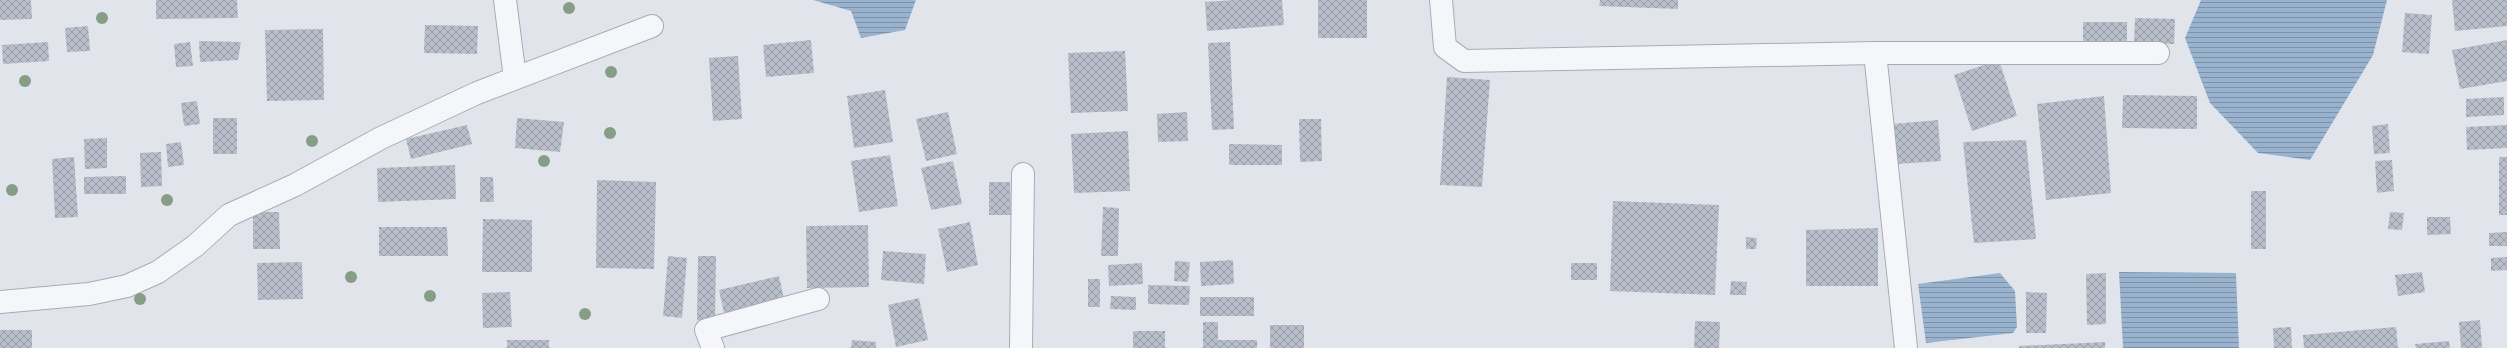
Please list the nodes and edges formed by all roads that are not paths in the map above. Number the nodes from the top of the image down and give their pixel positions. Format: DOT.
graph roads {
  1 [pos="505,0"];
  2 [pos="1441,0"];
  3 [pos="652,26"];
  4 [pos="1875,53"];
  5 [pos="2158,53"];
  6 [pos="515,78"];
  7 [pos="1023,174"];
  8 [pos="818,299"];
  9 [pos="0,302"];
  10 [pos="712,348"];
  11 [pos="1021,348"];
  12 [pos="1906,348"];
  1 -- 6 [label="street"];
  2 -- 4 [label="street"];
  3 -- 6 [label="street"];
  4 -- 5 [label="street"];
  4 -- 12 [label="street"];
  6 -- 9 [label="street"];
  7 -- 11 [label="street"];
  8 -- 10 [label="street"];
}
